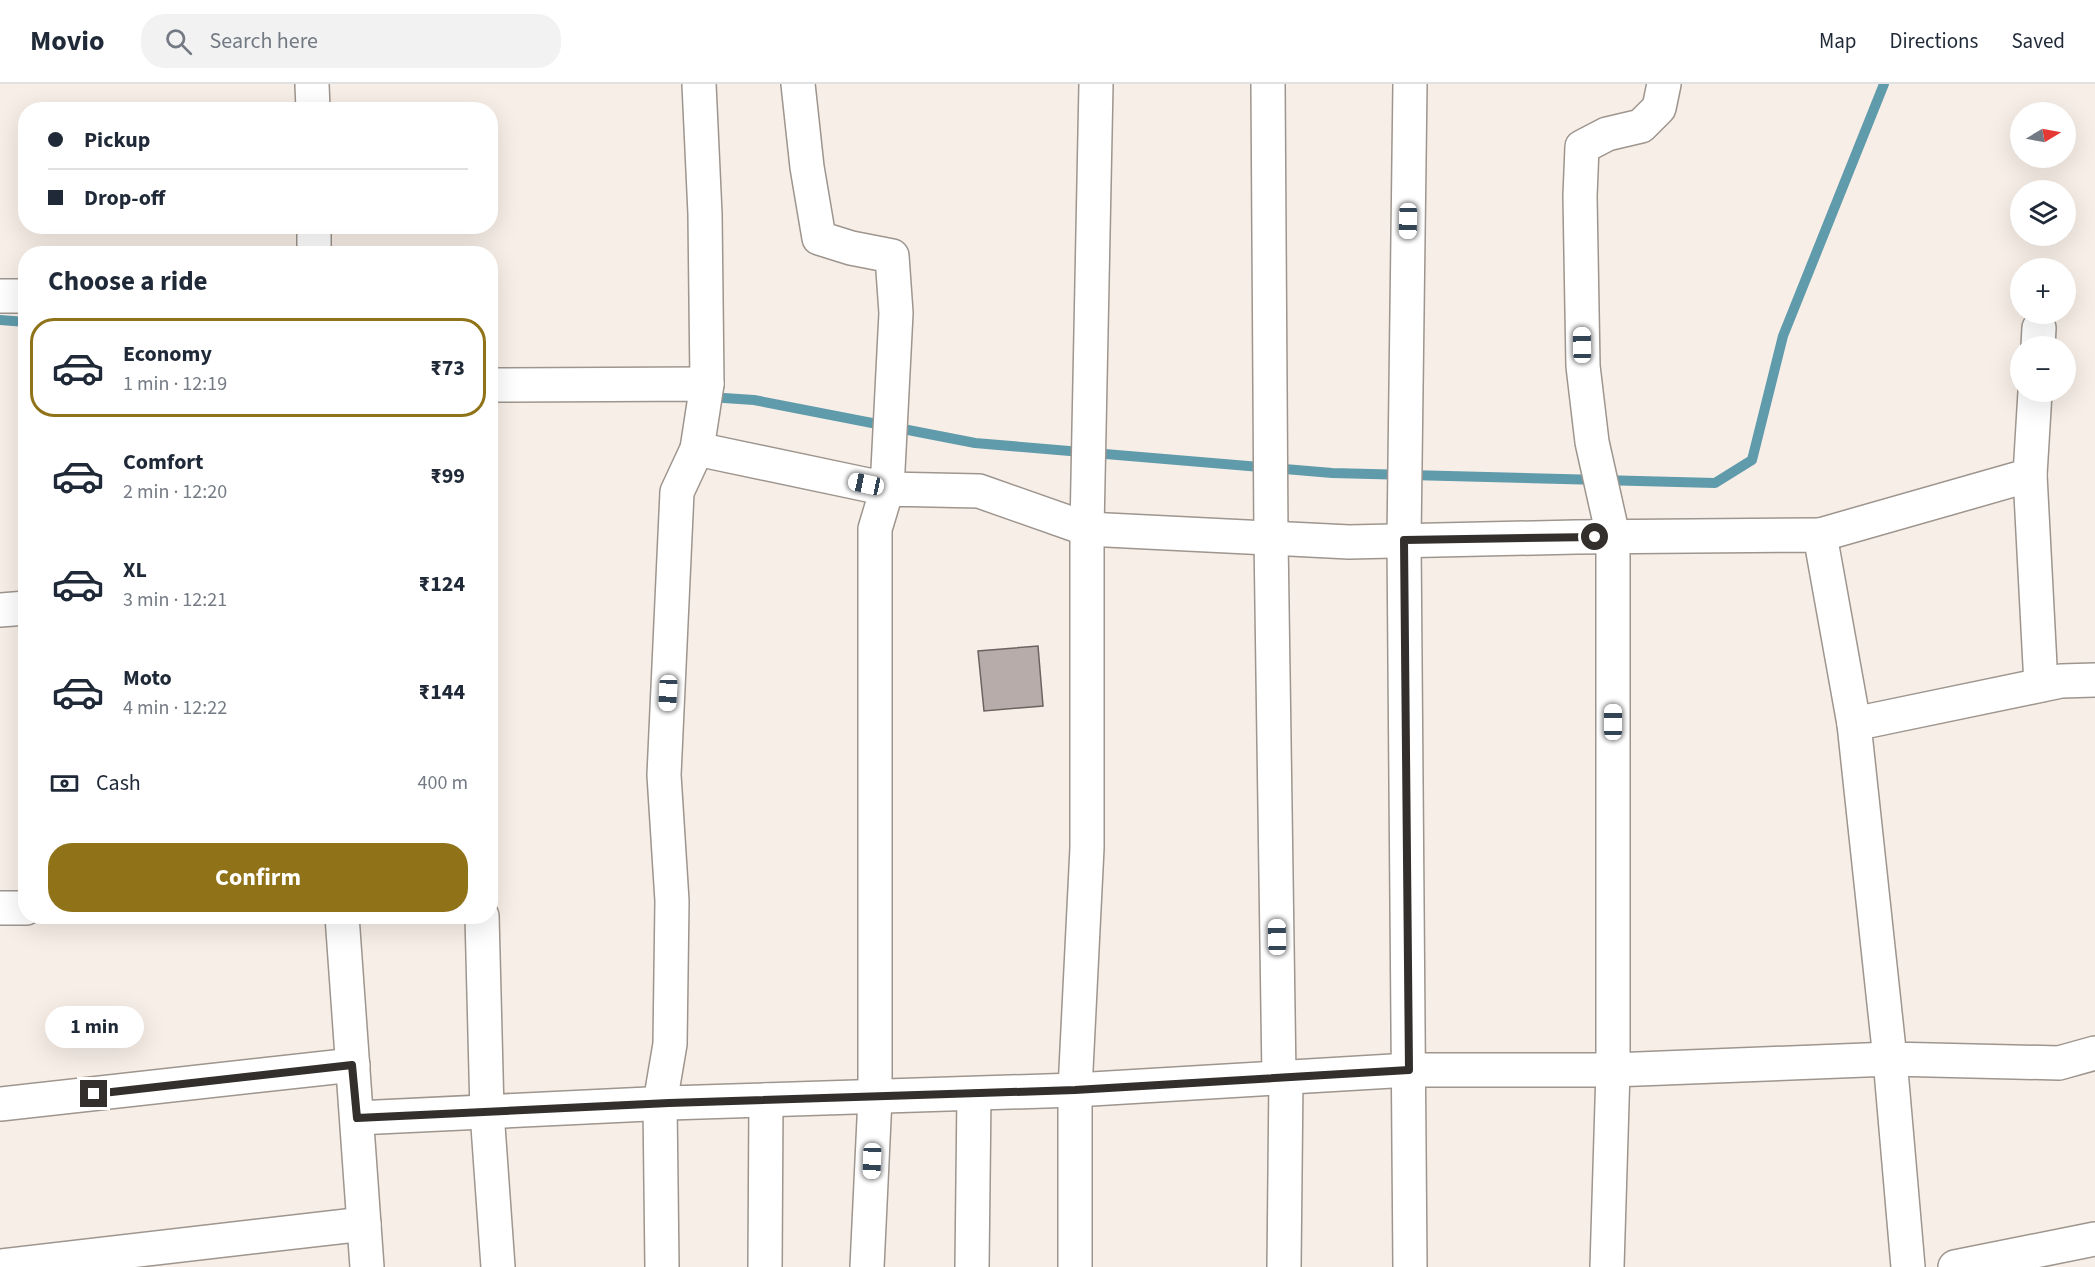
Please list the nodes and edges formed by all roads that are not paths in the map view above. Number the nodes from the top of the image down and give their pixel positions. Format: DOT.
graph roads {
  1 [pos="312,84"];
  2 [pos="699,84"];
  3 [pos="798,84"];
  4 [pos="1096,84"];
  5 [pos="1268,84"];
  6 [pos="1410,84"];
  7 [pos="1664,84"];
  8 [pos="313,102"];
  9 [pos="0,296"];
  10 [pos="18,296"];
  11 [pos="707,384"];
  12 [pos="498,386"];
  13 [pos="2034,402"];
  14 [pos="697,449"];
  15 [pos="2030,475"];
  16 [pos="887,489"];
  17 [pos="1087,529"];
  18 [pos="1820,535"];
  19 [pos="1613,536"];
  20 [pos="1271,537"];
  21 [pos="1404,540"];
  22 [pos="18,609"];
  23 [pos="0,610"];
  24 [pos="2095,680"];
  25 [pos="2041,685"];
  26 [pos="1854,724"];
  27 [pos="0,908"];
  28 [pos="18,908"];
  29 [pos="343,924"];
  30 [pos="482,924"];
  31 [pos="2095,1053"];
  32 [pos="1890,1059"];
  33 [pos="352,1065"];
  34 [pos="1409,1070"];
  35 [pos="1613,1070"];
  36 [pos="1283,1078"];
  37 [pos="1075,1090"];
  38 [pos="974,1094"];
  39 [pos="875,1098"];
  40 [pos="766,1100"];
  41 [pos="660,1103"];
  42 [pos="0,1104"];
  43 [pos="487,1112"];
  44 [pos="357,1118"];
  45 [pos="364,1224"];
  46 [pos="2095,1239"];
  47 [pos="0,1266"];
  48 [pos="367,1267"];
  49 [pos="498,1267"];
  50 [pos="662,1267"];
  51 [pos="765,1267"];
  52 [pos="867,1267"];
  53 [pos="972,1267"];
  54 [pos="1075,1267"];
  55 [pos="1284,1267"];
  56 [pos="1410,1267"];
  57 [pos="1607,1267"];
  58 [pos="1908,1267"];
  59 [pos="1955,1267"];
  1 -- 8 [label="street"];
  2 -- 11 [label="street"];
  3 -- 16 [label="street"];
  4 -- 17 [label="street"];
  5 -- 20 [label="street"];
  6 -- 21 [label="street"];
  7 -- 19 [label="street"];
  9 -- 10 [label="street"];
  11 -- 12 [label="street"];
  11 -- 14 [label="street"];
  13 -- 15 [label="street"];
  14 -- 16 [label="street"];
  14 -- 41 [label="street"];
  15 -- 18 [label="street"];
  15 -- 25 [label="street"];
  16 -- 17 [label="street"];
  16 -- 39 [label="street"];
  17 -- 20 [label="street"];
  17 -- 37 [label="street"];
  18 -- 19 [label="street"];
  18 -- 26 [label="street"];
  19 -- 21 [label="street"];
  19 -- 35 [label="street"];
  20 -- 21 [label="street"];
  20 -- 36 [label="street"];
  21 -- 34 [label="street"];
  22 -- 23 [label="street"];
  24 -- 25 [label="street"];
  25 -- 26 [label="street"];
  26 -- 32 [label="street"];
  27 -- 28 [label="street"];
  29 -- 33 [label="street"];
  30 -- 43 [label="street"];
  31 -- 32 [label="street"];
  32 -- 35 [label="street"];
  32 -- 58 [label="street"];
  33 -- 42 [label="street"];
  33 -- 44 [label="street"];
  34 -- 35 [label="street"];
  34 -- 36 [label="street"];
  34 -- 56 [label="street"];
  35 -- 57 [label="street"];
  36 -- 37 [label="street"];
  36 -- 55 [label="street"];
  37 -- 38 [label="street"];
  37 -- 54 [label="street"];
  38 -- 39 [label="street"];
  38 -- 53 [label="street"];
  39 -- 40 [label="street"];
  39 -- 52 [label="street"];
  40 -- 41 [label="street"];
  40 -- 51 [label="street"];
  41 -- 43 [label="street"];
  41 -- 50 [label="street"];
  43 -- 44 [label="street"];
  43 -- 49 [label="street"];
  44 -- 45 [label="street"];
  45 -- 47 [label="street"];
  45 -- 48 [label="street"];
  46 -- 59 [label="street"];
}
